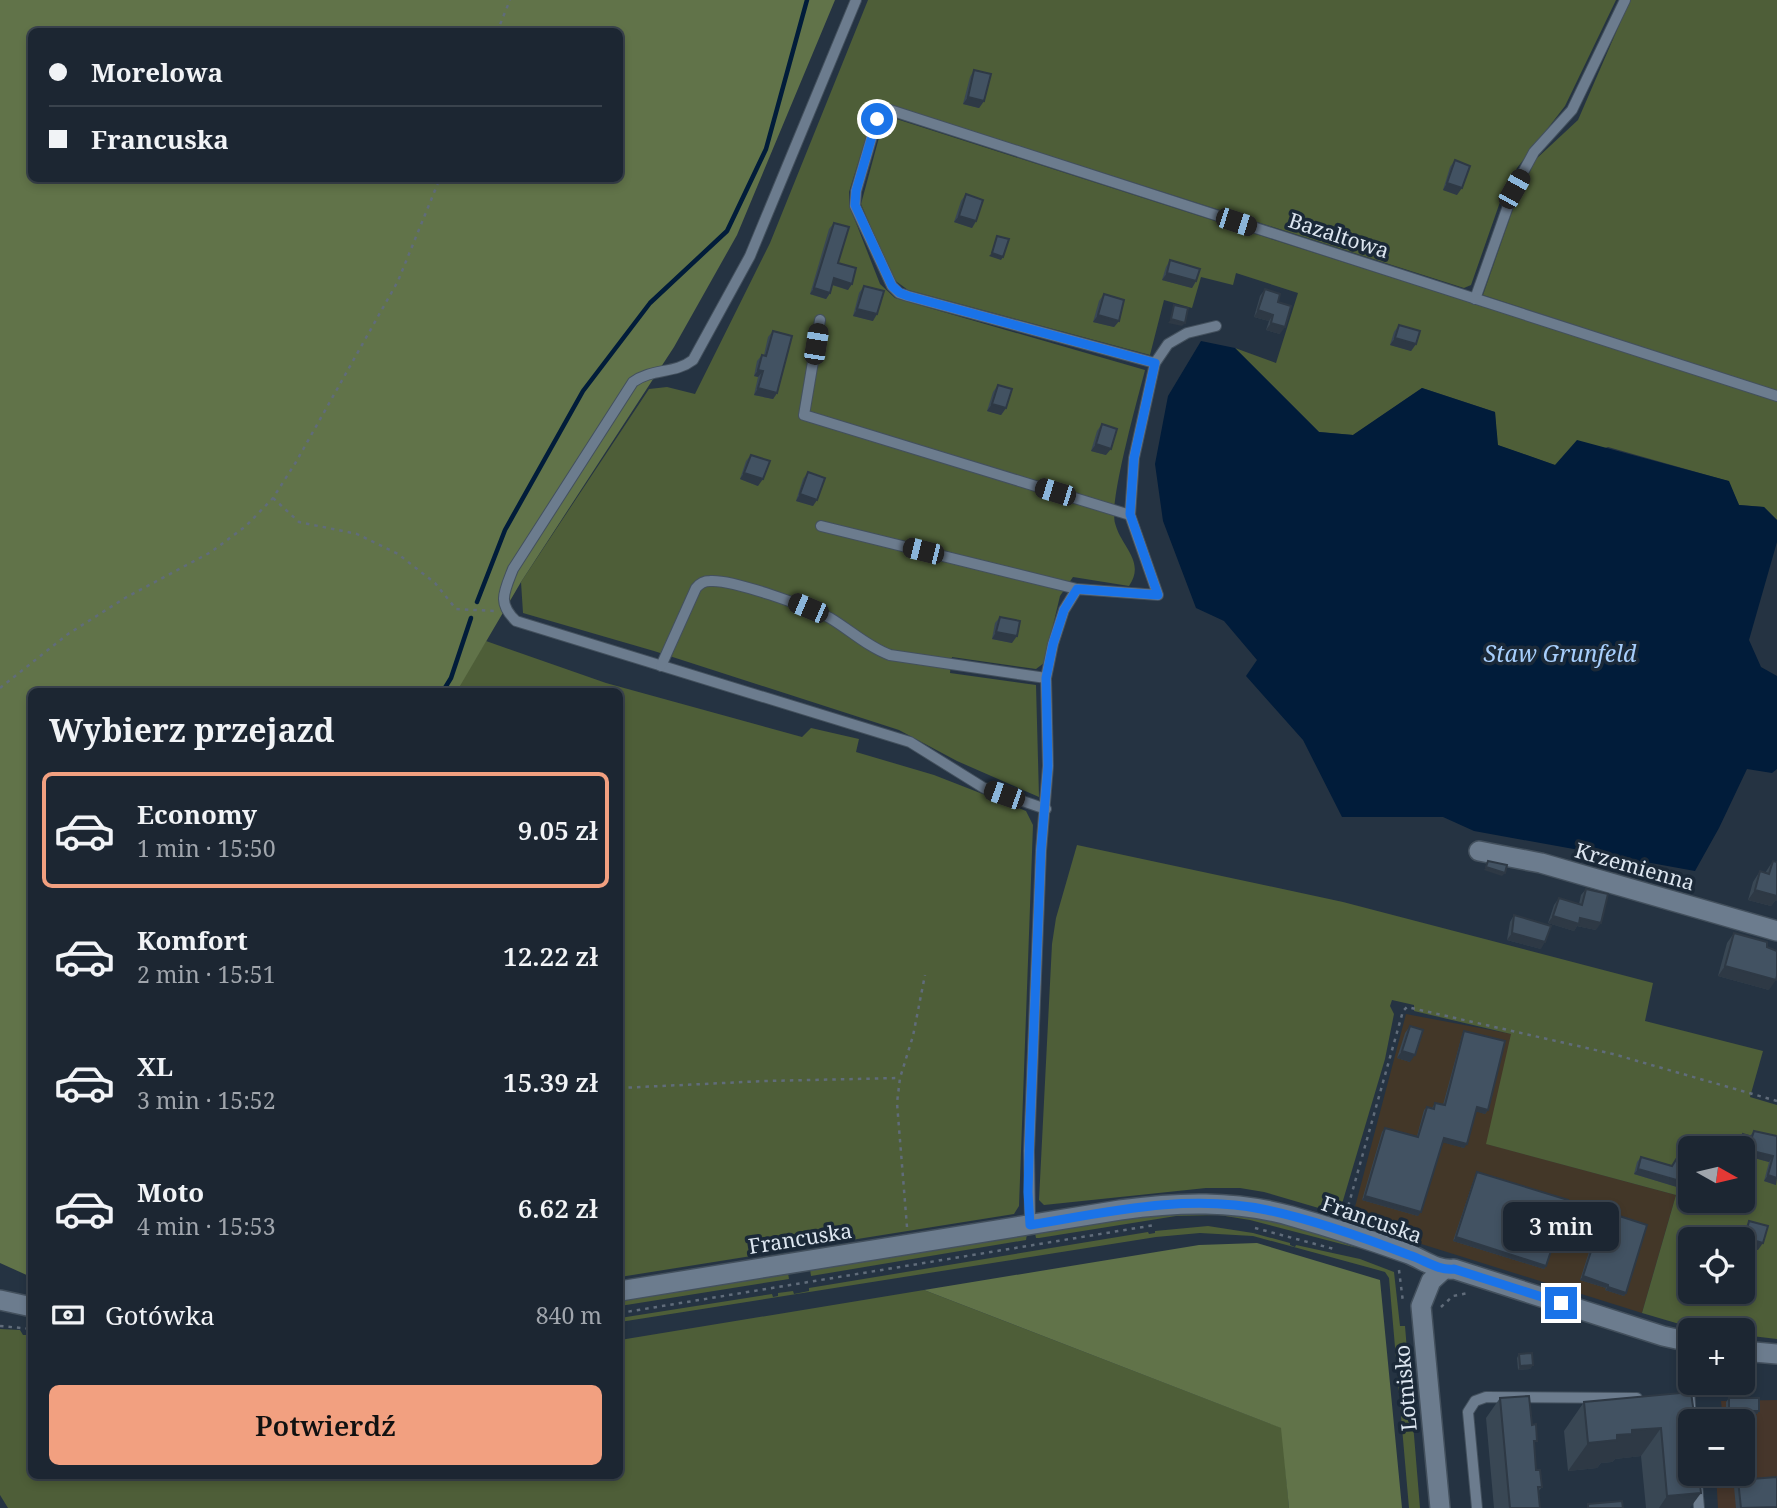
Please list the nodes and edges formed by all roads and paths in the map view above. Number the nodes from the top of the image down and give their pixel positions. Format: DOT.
graph roads {
  1 [pos="510,0"];
  2 [pos="856,0"];
  3 [pos="1625,0"];
  4 [pos="499,28"];
  5 [pos="438,182"];
  6 [pos="1475,299"];
  7 [pos="820,320"];
  8 [pos="1216,326"];
  9 [pos="1155,363"];
  10 [pos="1777,396"];
  11 [pos="272,498"];
  12 [pos="1130,514"];
  13 [pos="821,526"];
  14 [pos="1077,589"];
  15 [pos="507,612"];
  16 [pos="662,666"];
  17 [pos="1046,678"];
  18 [pos="0,688"];
  19 [pos="1046,809"];
  20 [pos="1479,851"];
  21 [pos="1777,931"];
  22 [pos="925,975"];
  23 [pos="900,1078"];
  24 [pos="623,1088"];
  25 [pos="1777,1101"];
  26 [pos="1166,1224"];
  27 [pos="1030,1225"];
  28 [pos="1245,1226"];
  29 [pos="1339,1241"];
  30 [pos="908,1244"];
  31 [pos="1394,1266"];
  32 [pos="1443,1270"];
  33 [pos="623,1291"];
  34 [pos="0,1300"];
  35 [pos="1404,1304"];
  36 [pos="28,1306"];
  37 [pos="623,1313"];
  38 [pos="0,1326"];
  39 [pos="28,1329"];
  40 [pos="1678,1340"];
  41 [pos="1755,1352"];
  42 [pos="1777,1354"];
  43 [pos="1689,1395"];
  44 [pos="1648,1398"];
  45 [pos="1675,1399"];
  46 [pos="1689,1399"];
  47 [pos="1690,1409"];
  48 [pos="1697,1486"];
  49 [pos="1440,1508"];
  50 [pos="1477,1508"];
  51 [pos="1699,1508"];
  1 -- 4 [label="path"];
  2 -- 15 [label="lane"];
  3 -- 6 [label="lane"];
  5 -- 11 [label="path"];
  6 -- 9 [label="lane, Bazaltowa"];
  6 -- 10 [label="lane, Bazaltowa"];
  7 -- 12 [label="lane"];
  8 -- 9 [label="lane"];
  9 -- 12 [label="lane"];
  11 -- 15 [label="path"];
  11 -- 18 [label="path"];
  12 -- 14 [label="lane"];
  13 -- 14 [label="lane"];
  14 -- 17 [label="lane"];
  15 -- 16 [label="lane"];
  16 -- 17 [label="lane"];
  16 -- 19 [label="lane"];
  17 -- 19 [label="lane"];
  19 -- 27 [label="lane"];
  20 -- 21 [label="street, Krzemienna"];
  22 -- 23 [label="path"];
  23 -- 24 [label="path"];
  23 -- 30 [label="path"];
  25 -- 29 [label="path"];
  26 -- 37 [label="path"];
  27 -- 29 [label="street, Francuska"];
  27 -- 30 [label="street, Francuska"];
  28 -- 29 [label="path"];
  29 -- 32 [label="street, Francuska"];
  30 -- 33 [label="street, Francuska"];
  31 -- 35 [label="path"];
  32 -- 40 [label="street, Francuska"];
  32 -- 49 [label="street, Lotnisko"];
  34 -- 36 [label="street"];
  38 -- 39 [label="path"];
  41 -- 42 [label="street"];
  43 -- 46 [label="lane"];
  44 -- 50 [label="lane"];
  45 -- 46 [label="lane"];
  46 -- 47 [label="lane"];
  48 -- 51 [label="lane"];
}
